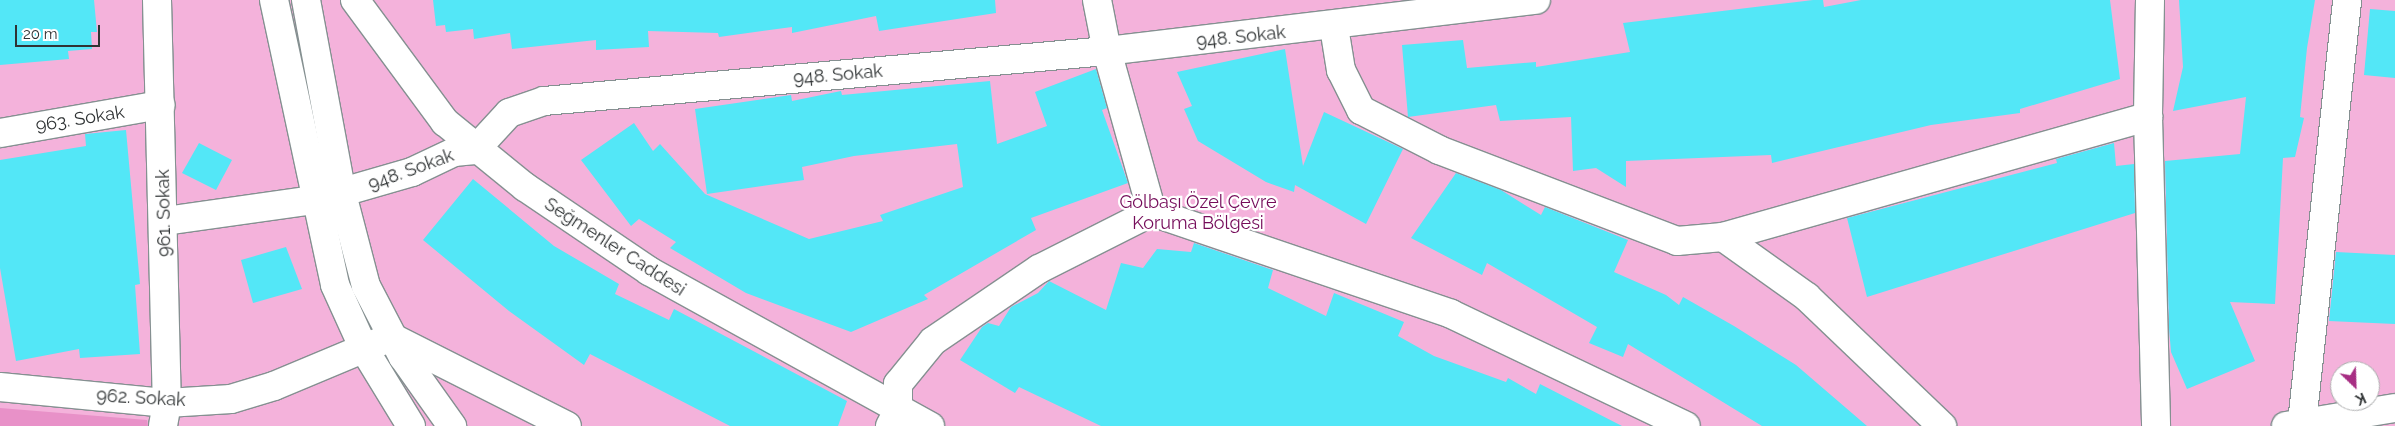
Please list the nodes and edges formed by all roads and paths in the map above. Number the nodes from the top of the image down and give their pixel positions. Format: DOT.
graph roads {
  1 [pos="157,0"];
  2 [pos="274,0"];
  3 [pos="306,0"];
  4 [pos="355,0"];
  5 [pos="1097,0"];
  6 [pos="1536,0"];
  7 [pos="2150,0"];
  8 [pos="2347,0"];
  9 [pos="1334,27"];
  10 [pos="1107,51"];
  11 [pos="161,105"];
  12 [pos="2148,117"];
  13 [pos="0,133"];
  14 [pos="475,150"];
  15 [pos="342,194"];
  16 [pos="315,200"];
  17 [pos="1152,212"];
  18 [pos="165,221"];
  19 [pos="1723,238"];
  20 [pos="391,337"];
  21 [pos="364,349"];
  22 [pos="0,387"];
  23 [pos="2395,408"];
  24 [pos="165,415"];
  25 [pos="894,419"];
  26 [pos="2294,425"];
  27 [pos="411,426"];
  28 [pos="452,426"];
  29 [pos="567,426"];
  30 [pos="930,426"];
  31 [pos="1686,426"];
  32 [pos="1942,426"];
  33 [pos="2156,426"];
  1 -- 11 [label="street, 961. Sokak"];
  2 -- 16 [label="street"];
  3 -- 15 [label="street"];
  4 -- 14 [label="street, Seğmenler Caddesi"];
  5 -- 10 [label="street"];
  6 -- 9 [label="street, 948. Sokak"];
  7 -- 12 [label="street"];
  8 -- 26 [label="street"];
  9 -- 10 [label="street, 948. Sokak"];
  9 -- 19 [label="street"];
  10 -- 14 [label="street, 948. Sokak"];
  10 -- 17 [label="street"];
  11 -- 13 [label="street, 963. Sokak"];
  11 -- 18 [label="street, 961. Sokak"];
  12 -- 19 [label="street"];
  12 -- 33 [label="street"];
  14 -- 15 [label="street, 948. Sokak"];
  14 -- 25 [label="street, Seğmenler Caddesi"];
  15 -- 16 [label="street, 948. Sokak"];
  15 -- 20 [label="street"];
  16 -- 18 [label="street, 948. Sokak"];
  16 -- 21 [label="street"];
  17 -- 25 [label="street"];
  17 -- 31 [label="street"];
  18 -- 24 [label="street, 961. Sokak"];
  19 -- 32 [label="street"];
  20 -- 21 [label="street, 962. Sokak"];
  20 -- 28 [label="street"];
  20 -- 29 [label="street"];
  21 -- 24 [label="street, 962. Sokak"];
  21 -- 27 [label="street"];
  22 -- 24 [label="street, 962. Sokak"];
  23 -- 26 [label="street"];
  25 -- 30 [label="street, Seğmenler Caddesi"];
}
